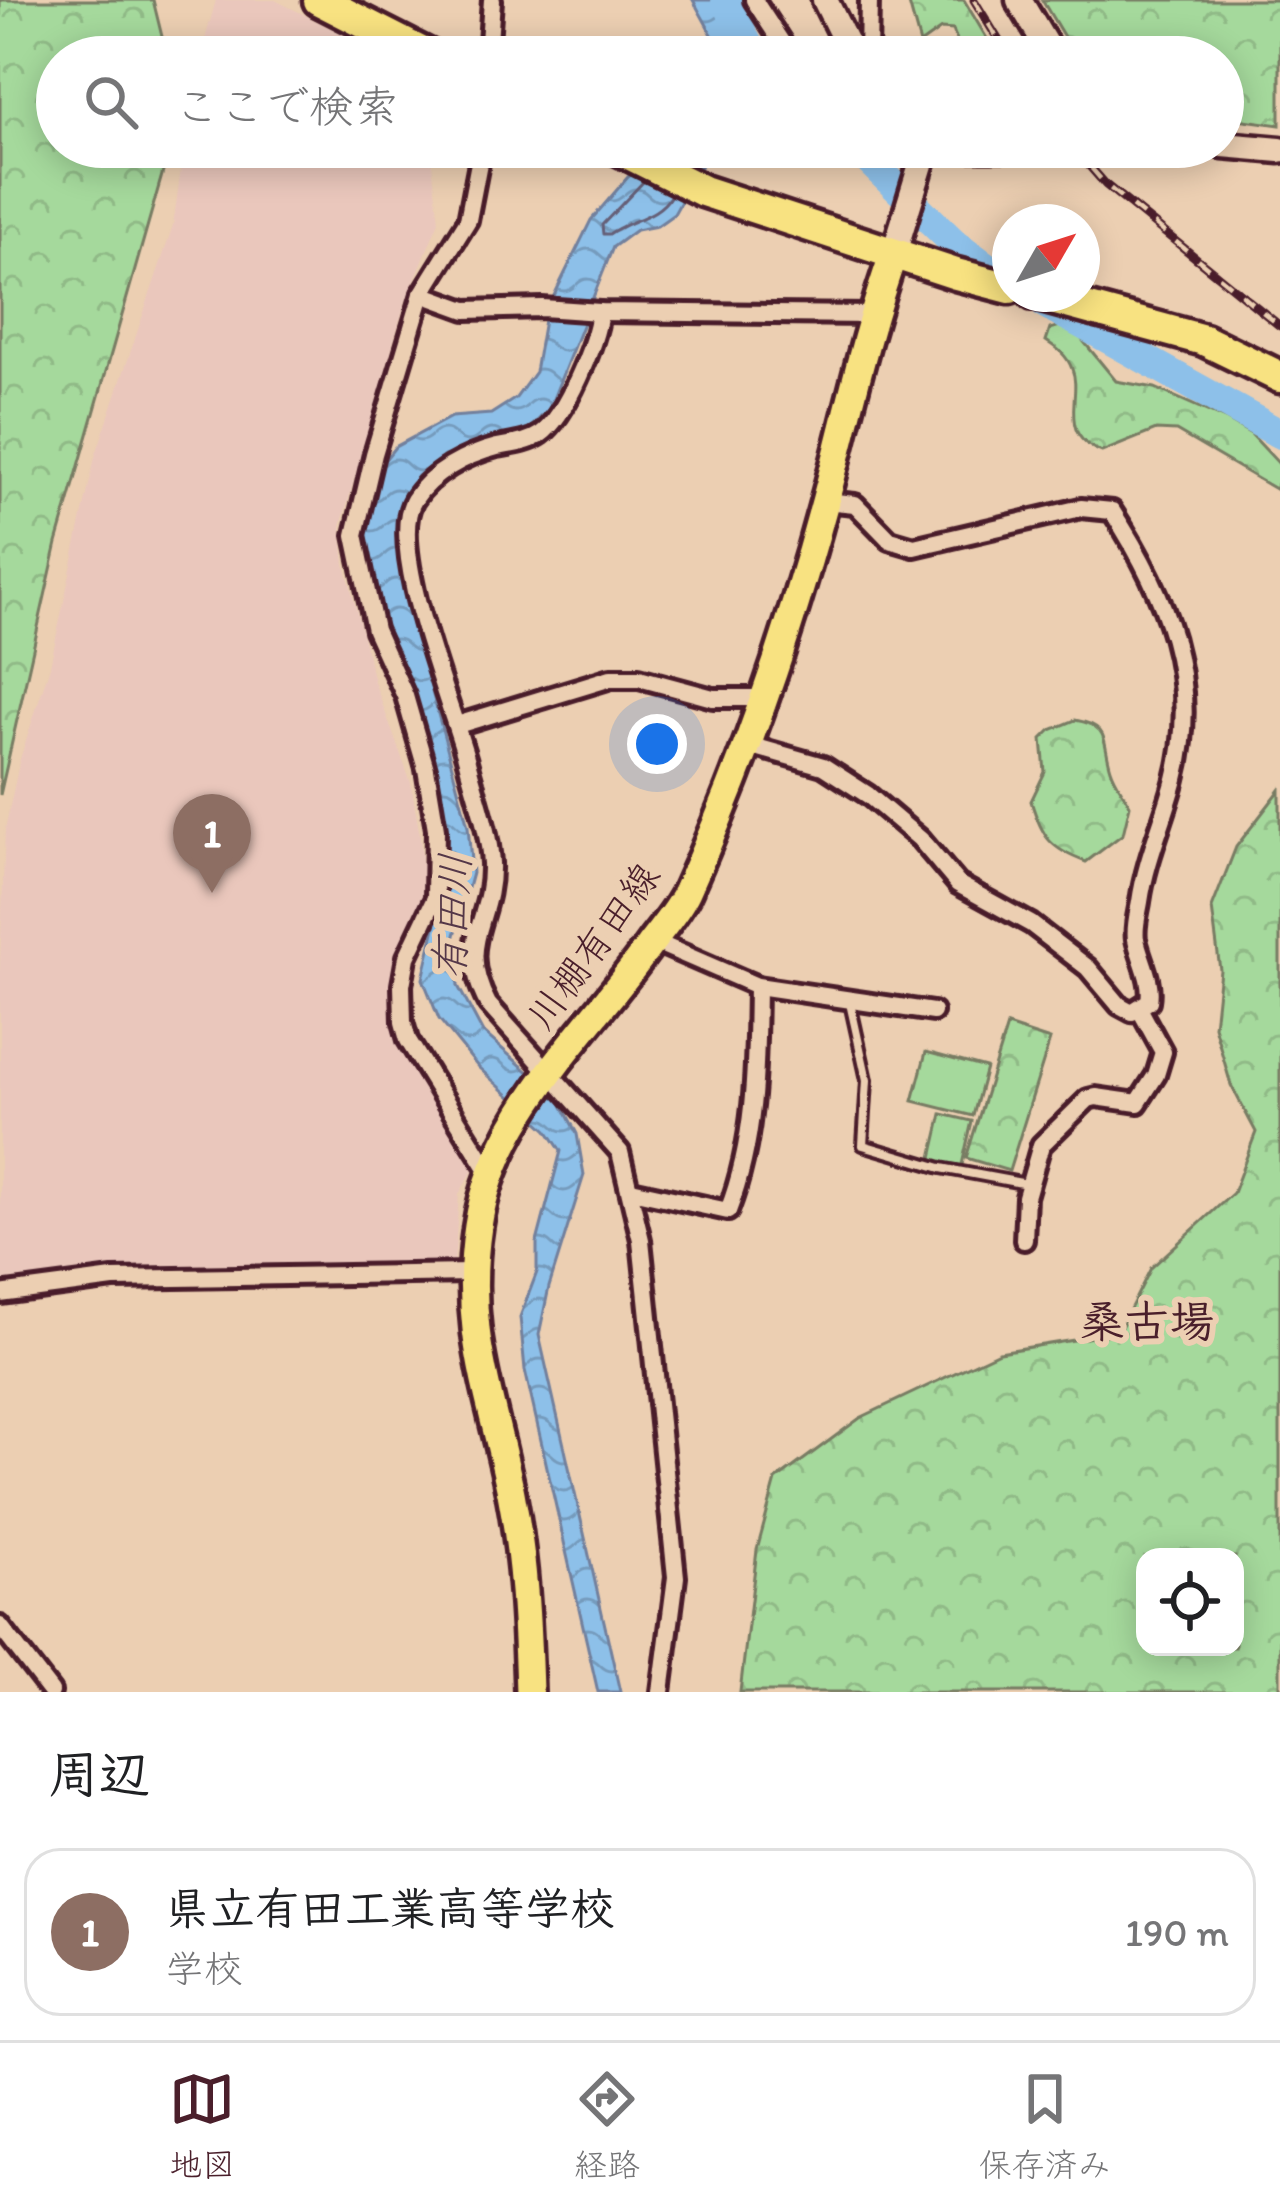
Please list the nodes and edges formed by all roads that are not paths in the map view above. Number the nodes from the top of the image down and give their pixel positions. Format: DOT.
graph roads {
  1 [pos="319,0"];
  2 [pos="492,0"];
  3 [pos="754,0"];
  4 [pos="825,0"];
  5 [pos="869,0"];
  6 [pos="1018,0"];
  7 [pos="390,36"];
  8 [pos="489,36"];
  9 [pos="777,36"];
  10 [pos="843,36"];
  11 [pos="868,36"];
  12 [pos="1040,36"];
  13 [pos="1244,147"];
  14 [pos="1280,150"];
  15 [pos="478,168"];
  16 [pos="658,168"];
  17 [pos="920,168"];
  18 [pos="894,253"];
  19 [pos="992,283"];
  20 [pos="422,294"];
  21 [pos="1100,311"];
  22 [pos="600,312"];
  23 [pos="872,315"];
  24 [pos="1280,377"];
  25 [pos="825,501"];
  26 [pos="764,698"];
  27 [pos="457,725"];
  28 [pos="749,745"];
  29 [pos="653,941"];
  30 [pos="757,986"];
  31 [pos="849,1001"];
  32 [pos="1140,1010"];
  33 [pos="934,1012"];
  34 [pos="548,1073"];
  35 [pos="490,1173"];
  36 [pos="1029,1184"];
  37 [pos="631,1190"];
  38 [pos="1024,1240"];
  39 [pos="471,1274"];
  40 [pos="0,1294"];
  41 [pos="0,1626"];
  42 [pos="50,1692"];
  43 [pos="529,1692"];
  44 [pos="661,1692"];
  1 -- 7 [label="highway"];
  2 -- 8 [label="street"];
  3 -- 9 [label="street"];
  4 -- 10 [label="main road"];
  5 -- 11 [label="street"];
  6 -- 12 [label="main road"];
  13 -- 14 [label="main road"];
  15 -- 20 [label="street"];
  16 -- 18 [label="highway"];
  17 -- 18 [label="main road"];
  18 -- 19 [label="highway"];
  18 -- 23 [label="main road, 川棚有田線"];
  20 -- 22 [label="street"];
  20 -- 35 [label="street"];
  21 -- 24 [label="highway"];
  22 -- 23 [label="street"];
  22 -- 27 [label="street"];
  23 -- 25 [label="main road, 川棚有田線"];
  25 -- 26 [label="main road, 川棚有田線"];
  25 -- 32 [label="street"];
  26 -- 27 [label="street"];
  26 -- 28 [label="main road, 川棚有田線"];
  27 -- 34 [label="street"];
  28 -- 29 [label="main road, 川棚有田線"];
  28 -- 32 [label="street"];
  29 -- 30 [label="street"];
  29 -- 34 [label="main road, 川棚有田線"];
  30 -- 31 [label="street"];
  30 -- 37 [label="street"];
  31 -- 33 [label="street"];
  31 -- 36 [label="lane"];
  32 -- 36 [label="street"];
  34 -- 35 [label="main road, 川棚有田線"];
  34 -- 37 [label="street"];
  35 -- 39 [label="main road, 川棚有田線"];
  36 -- 38 [label="street"];
  37 -- 44 [label="street"];
  39 -- 40 [label="street"];
  39 -- 43 [label="main road, 川棚有田線"];
  41 -- 42 [label="street"];
}
